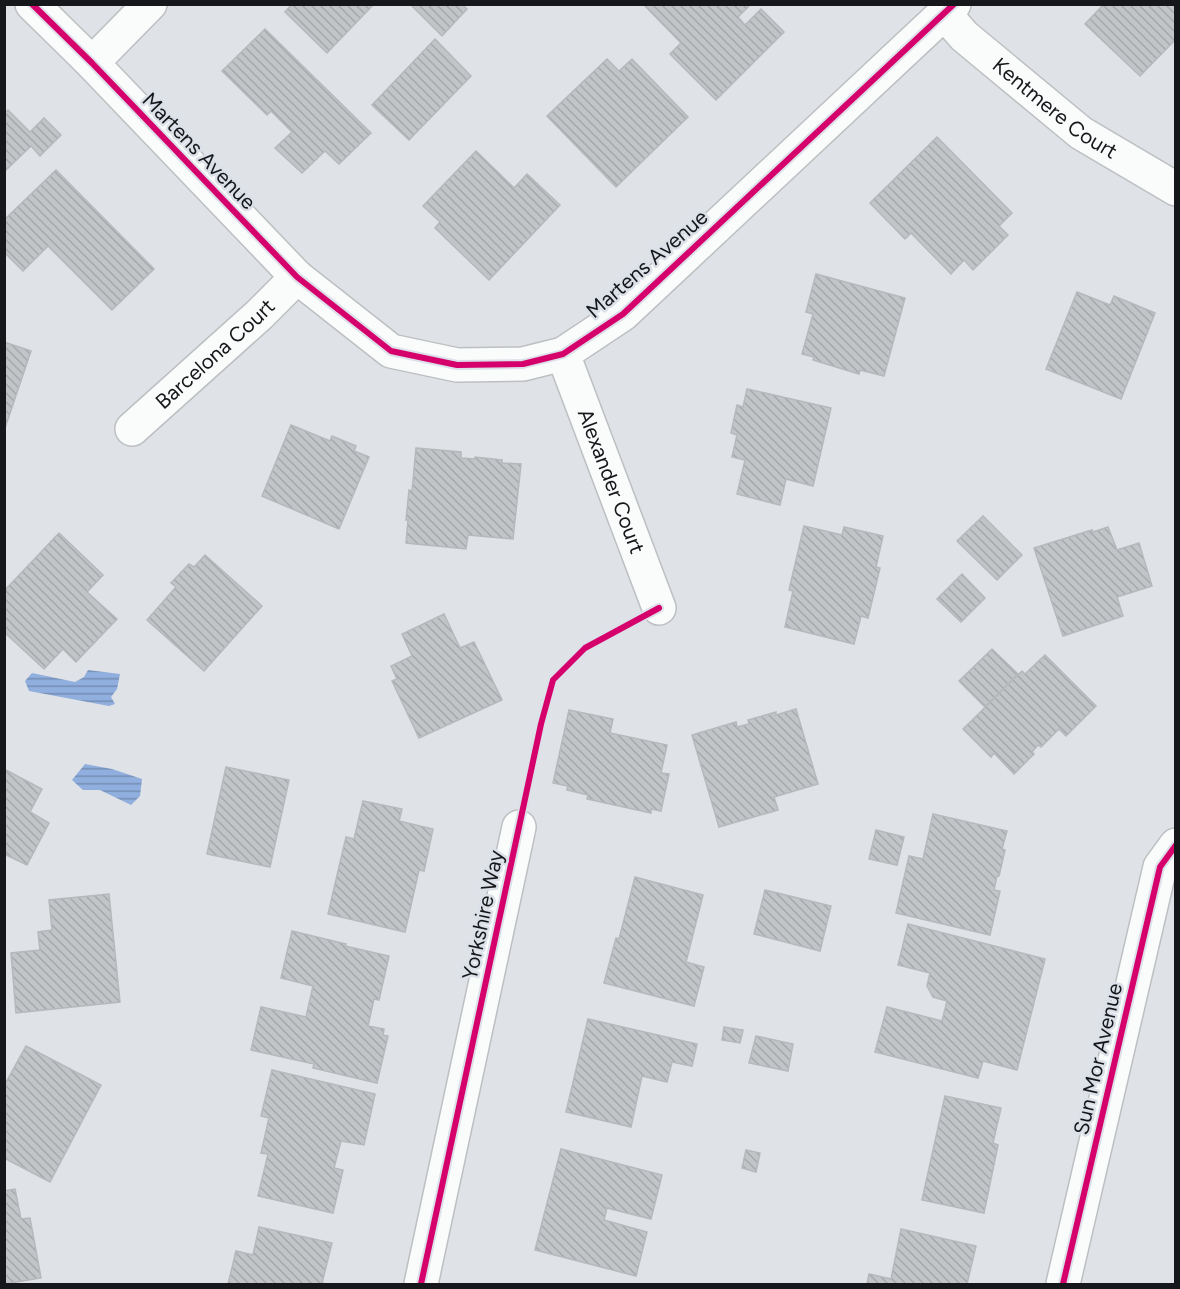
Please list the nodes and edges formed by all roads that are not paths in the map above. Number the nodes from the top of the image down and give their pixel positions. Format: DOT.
graph roads {
  1 [pos="32,4"];
  2 [pos="150,4"];
  3 [pos="949,9"];
  4 [pos="92,63"];
  5 [pos="1176,189"];
  6 [pos="297,277"];
  7 [pos="563,354"];
  8 [pos="132,429"];
  9 [pos="659,608"];
  10 [pos="519,827"];
  11 [pos="1176,845"];
  12 [pos="421,1284"];
  13 [pos="1063,1284"];
  1 -- 4 [label="street, Martens Avenue"];
  2 -- 4 [label="street"];
  3 -- 5 [label="street, Kentmere Court"];
  3 -- 7 [label="street, Martens Avenue"];
  4 -- 6 [label="street, Martens Avenue"];
  6 -- 7 [label="street, Martens Avenue"];
  6 -- 8 [label="street, Barcelona Court"];
  7 -- 9 [label="street, Alexander Court"];
  10 -- 12 [label="street, Yorkshire Way"];
  11 -- 13 [label="street, Sun Mor Avenue"];
}
